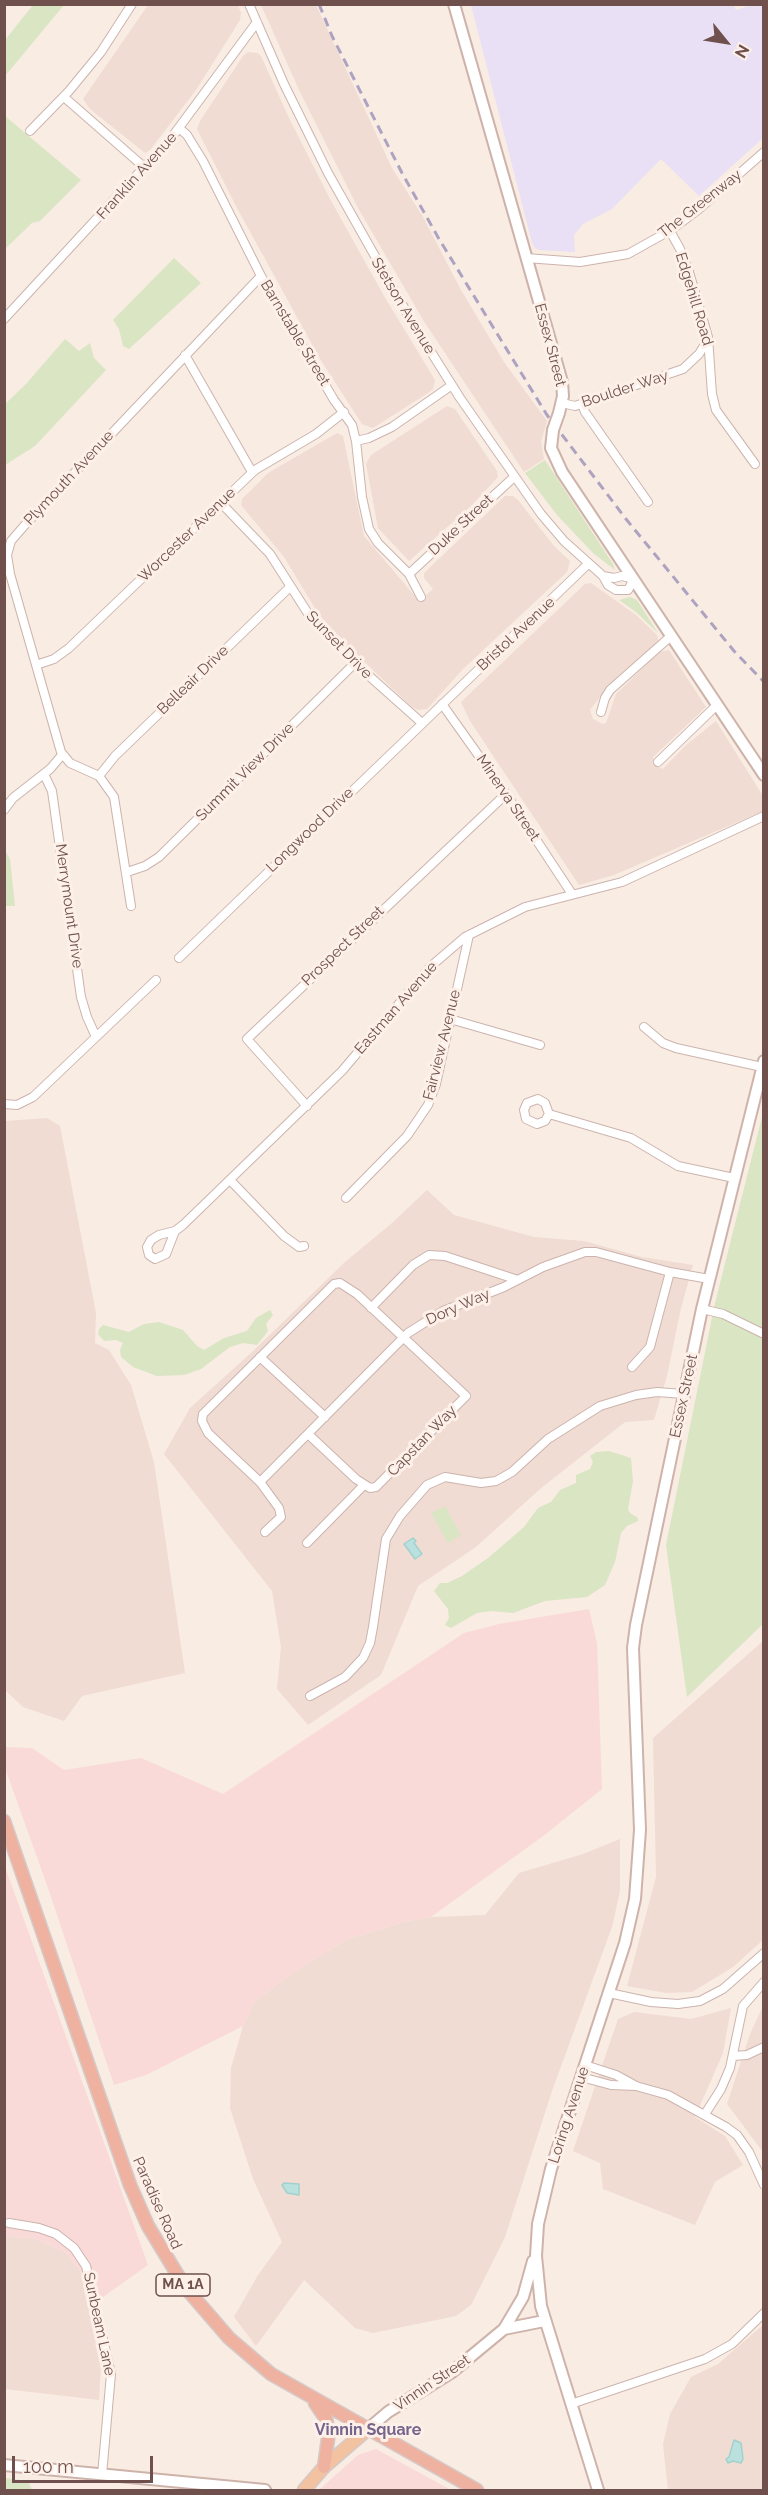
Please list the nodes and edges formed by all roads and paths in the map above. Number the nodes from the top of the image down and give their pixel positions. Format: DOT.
graph roads {
  1 [pos="132,4"];
  2 [pos="249,4"];
  3 [pos="453,4"];
  4 [pos="257,22"];
  5 [pos="64,97"];
  6 [pos="179,129"];
  7 [pos="30,131"];
  8 [pos="764,152"];
  9 [pos="144,168"];
  10 [pos="670,231"];
  11 [pos="526,258"];
  12 [pos="261,276"];
  13 [pos="4,319"];
  14 [pos="708,338"];
  15 [pos="184,355"];
  16 [pos="452,386"];
  17 [pos="582,404"];
  18 [pos="560,408"];
  19 [pos="344,412"];
  20 [pos="356,441"];
  21 [pos="755,464"];
  22 [pos="252,472"];
  23 [pos="514,477"];
  24 [pos="648,502"];
  25 [pos="220,503"];
  26 [pos="588,564"];
  27 [pos="409,573"];
  28 [pos="603,576"];
  29 [pos="634,579"];
  30 [pos="290,587"];
  31 [pos="421,597"];
  32 [pos="671,636"];
  33 [pos="356,662"];
  34 [pos="36,665"];
  35 [pos="442,704"];
  36 [pos="717,705"];
  37 [pos="601,712"];
  38 [pos="422,723"];
  39 [pos="62,755"];
  40 [pos="658,762"];
  41 [pos="44,774"];
  42 [pos="764,775"];
  43 [pos="99,776"];
  44 [pos="506,794"];
  45 [pos="4,810"];
  46 [pos="764,816"];
  47 [pos="127,872"];
  48 [pos="572,894"];
  49 [pos="131,906"];
  50 [pos="469,935"];
  51 [pos="179,958"];
  52 [pos="156,980"];
  53 [pos="450,1019"];
  54 [pos="644,1027"];
  55 [pos="96,1037"];
  56 [pos="540,1045"];
  57 [pos="763,1064"];
  58 [pos="4,1104"];
  59 [pos="307,1106"];
  60 [pos="549,1114"];
  61 [pos="734,1178"];
  62 [pos="230,1180"];
  63 [pos="346,1198"];
  64 [pos="176,1231"];
  65 [pos="304,1246"];
  66 [pos="670,1272"];
  67 [pos="709,1279"];
  68 [pos="518,1280"];
  69 [pos="371,1308"];
  70 [pos="702,1309"];
  71 [pos="764,1334"];
  72 [pos="402,1338"];
  73 [pos="260,1358"];
  74 [pos="632,1366"];
  75 [pos="684,1394"];
  76 [pos="325,1417"];
  77 [pos="308,1434"];
  78 [pos="260,1482"];
  79 [pos="364,1485"];
  80 [pos="265,1532"];
  81 [pos="307,1543"];
  82 [pos="310,1696"];
  83 [pos="634,1736"];
  84 [pos="4,1821"];
  85 [pos="764,1953"];
  86 [pos="764,1982"];
  87 [pos="609,1993"];
  88 [pos="764,2047"];
  89 [pos="733,2056"];
  90 [pos="585,2065"];
  91 [pos="581,2077"];
  92 [pos="636,2086"];
  93 [pos="705,2114"];
  94 [pos="764,2185"];
  95 [pos="9,2223"];
  96 [pos="537,2240"];
  97 [pos="764,2313"];
  98 [pos="544,2321"];
  99 [pos="504,2329"];
  100 [pos="307,2397"];
  101 [pos="571,2404"];
  102 [pos="368,2429"];
  103 [pos="4,2465"];
  104 [pos="324,2467"];
  105 [pos="102,2475"];
  106 [pos="265,2490"];
  107 [pos="304,2490"];
  108 [pos="477,2490"];
  109 [pos="598,2490"];
  1 -- 5 [label="street"];
  2 -- 4 [label="street, Stetson Avenue"];
  3 -- 11 [label="main road, Essex Street"];
  4 -- 6 [label="street, Franklin Avenue"];
  4 -- 16 [label="street, Stetson Avenue"];
  5 -- 7 [label="street"];
  5 -- 9 [label="street"];
  6 -- 9 [label="street, Franklin Avenue"];
  6 -- 12 [label="street, Barnstable Street"];
  8 -- 10 [label="street, The Greenway"];
  9 -- 13 [label="street, Franklin Avenue"];
  10 -- 11 [label="street, The Greenway"];
  10 -- 14 [label="street, Edgehill Road"];
  11 -- 18 [label="main road, Essex Street"];
  12 -- 15 [label="street, Plymouth Avenue"];
  12 -- 19 [label="street, Barnstable Street"];
  14 -- 17 [label="street, Boulder Way"];
  14 -- 21 [label="street, Edgehill Road"];
  15 -- 22 [label="street"];
  15 -- 34 [label="street, Plymouth Avenue"];
  16 -- 20 [label="street"];
  16 -- 23 [label="street, Stetson Avenue"];
  17 -- 18 [label="street, Boulder Way"];
  17 -- 24 [label="street"];
  18 -- 29 [label="main road, Essex Street, bridge"];
  19 -- 20 [label="street, Barnstable Street"];
  19 -- 22 [label="street, Worcester Avenue"];
  20 -- 27 [label="street, Barnstable Street"];
  22 -- 25 [label="street, Worcester Avenue"];
  23 -- 26 [label="street, Stetson Avenue"];
  23 -- 27 [label="street, Duke Street"];
  25 -- 30 [label="street, Sunset Drive"];
  25 -- 34 [label="street, Worcester Avenue"];
  26 -- 28 [label="street, Stetson Avenue"];
  26 -- 35 [label="street, Bristol Avenue"];
  27 -- 31 [label="street, Barnstable Street"];
  28 -- 29 [label="street"];
  28 -- 29 [label="street, Stetson Avenue"];
  29 -- 32 [label="main road, Essex Street"];
  30 -- 33 [label="street, Sunset Drive"];
  30 -- 43 [label="street, Belleair Drive"];
  32 -- 36 [label="main road, Essex Street"];
  32 -- 37 [label="street"];
  33 -- 38 [label="street, Sunset Drive"];
  33 -- 47 [label="street, Summit View Drive"];
  34 -- 39 [label="street, Plymouth Avenue"];
  35 -- 38 [label="street, Longwood Drive"];
  35 -- 44 [label="street, Minerva Street"];
  36 -- 40 [label="street"];
  36 -- 42 [label="main road, Essex Street"];
  38 -- 51 [label="street, Longwood Drive"];
  39 -- 41 [label="street"];
  39 -- 43 [label="street"];
  41 -- 45 [label="street"];
  41 -- 55 [label="street, Merrymount Drive"];
  43 -- 47 [label="street"];
  44 -- 48 [label="street, Minerva Street"];
  44 -- 59 [label="street, Prospect Street"];
  46 -- 48 [label="street, Eastman Avenue"];
  47 -- 49 [label="street"];
  48 -- 50 [label="street, Eastman Avenue"];
  50 -- 53 [label="street, Fairview Avenue"];
  50 -- 59 [label="street, Eastman Avenue"];
  52 -- 55 [label="street"];
  53 -- 56 [label="street"];
  53 -- 63 [label="street, Fairview Avenue"];
  54 -- 57 [label="street"];
  55 -- 58 [label="street"];
  57 -- 61 [label="main road, Essex Street"];
  59 -- 62 [label="street, Eastman Avenue"];
  60 -- 61 [label="street"];
  61 -- 67 [label="main road, Essex Street"];
  62 -- 64 [label="street, Eastman Avenue"];
  62 -- 65 [label="street"];
  66 -- 67 [label="street, Dory Way"];
  66 -- 68 [label="street, Dory Way"];
  66 -- 74 [label="street"];
  67 -- 70 [label="main road, Essex Street"];
  68 -- 69 [label="street"];
  68 -- 72 [label="street, Dory Way"];
  69 -- 72 [label="street"];
  69 -- 73 [label="street"];
  70 -- 71 [label="street"];
  70 -- 75 [label="main road, Essex Street"];
  72 -- 76 [label="street, Dory Way"];
  72 -- 79 [label="street, Capstan Way"];
  73 -- 76 [label="street"];
  73 -- 78 [label="street"];
  75 -- 82 [label="street"];
  75 -- 83 [label="main road, Essex Street"];
  76 -- 77 [label="street, Dory Way"];
  77 -- 78 [label="street, Dory Way"];
  77 -- 79 [label="street"];
  78 -- 80 [label="street"];
  79 -- 81 [label="street"];
  83 -- 87 [label="main road, Loring Avenue"];
  84 -- 100 [label="highway, Paradise Road / MA 1A"];
  85 -- 87 [label="street"];
  86 -- 89 [label="street"];
  87 -- 90 [label="main road, Loring Avenue"];
  88 -- 89 [label="street"];
  89 -- 93 [label="street"];
  90 -- 91 [label="main road, Loring Avenue"];
  90 -- 92 [label="street"];
  91 -- 92 [label="street"];
  91 -- 96 [label="main road, Loring Avenue"];
  92 -- 93 [label="street"];
  93 -- 94 [label="street"];
  95 -- 105 [label="street, Sunbeam Lane"];
  96 -- 98 [label="main road, Loring Avenue"];
  96 -- 99 [label="main road"];
  97 -- 101 [label="street"];
  98 -- 99 [label="main road, Vinnin Street"];
  98 -- 101 [label="main road, Loring Avenue"];
  99 -- 102 [label="main road, Vinnin Street"];
  100 -- 102 [label="highway, Paradise Road / MA 1A"];
  100 -- 104 [label="highway"];
  101 -- 109 [label="main road, Loring Avenue"];
  102 -- 104 [label="main road, Vinnin Street"];
  102 -- 108 [label="highway, Paradise Road / MA 1A"];
  103 -- 105 [label="main road"];
  104 -- 107 [label="main road, Vinnin Street"];
  105 -- 106 [label="main road"];
}
